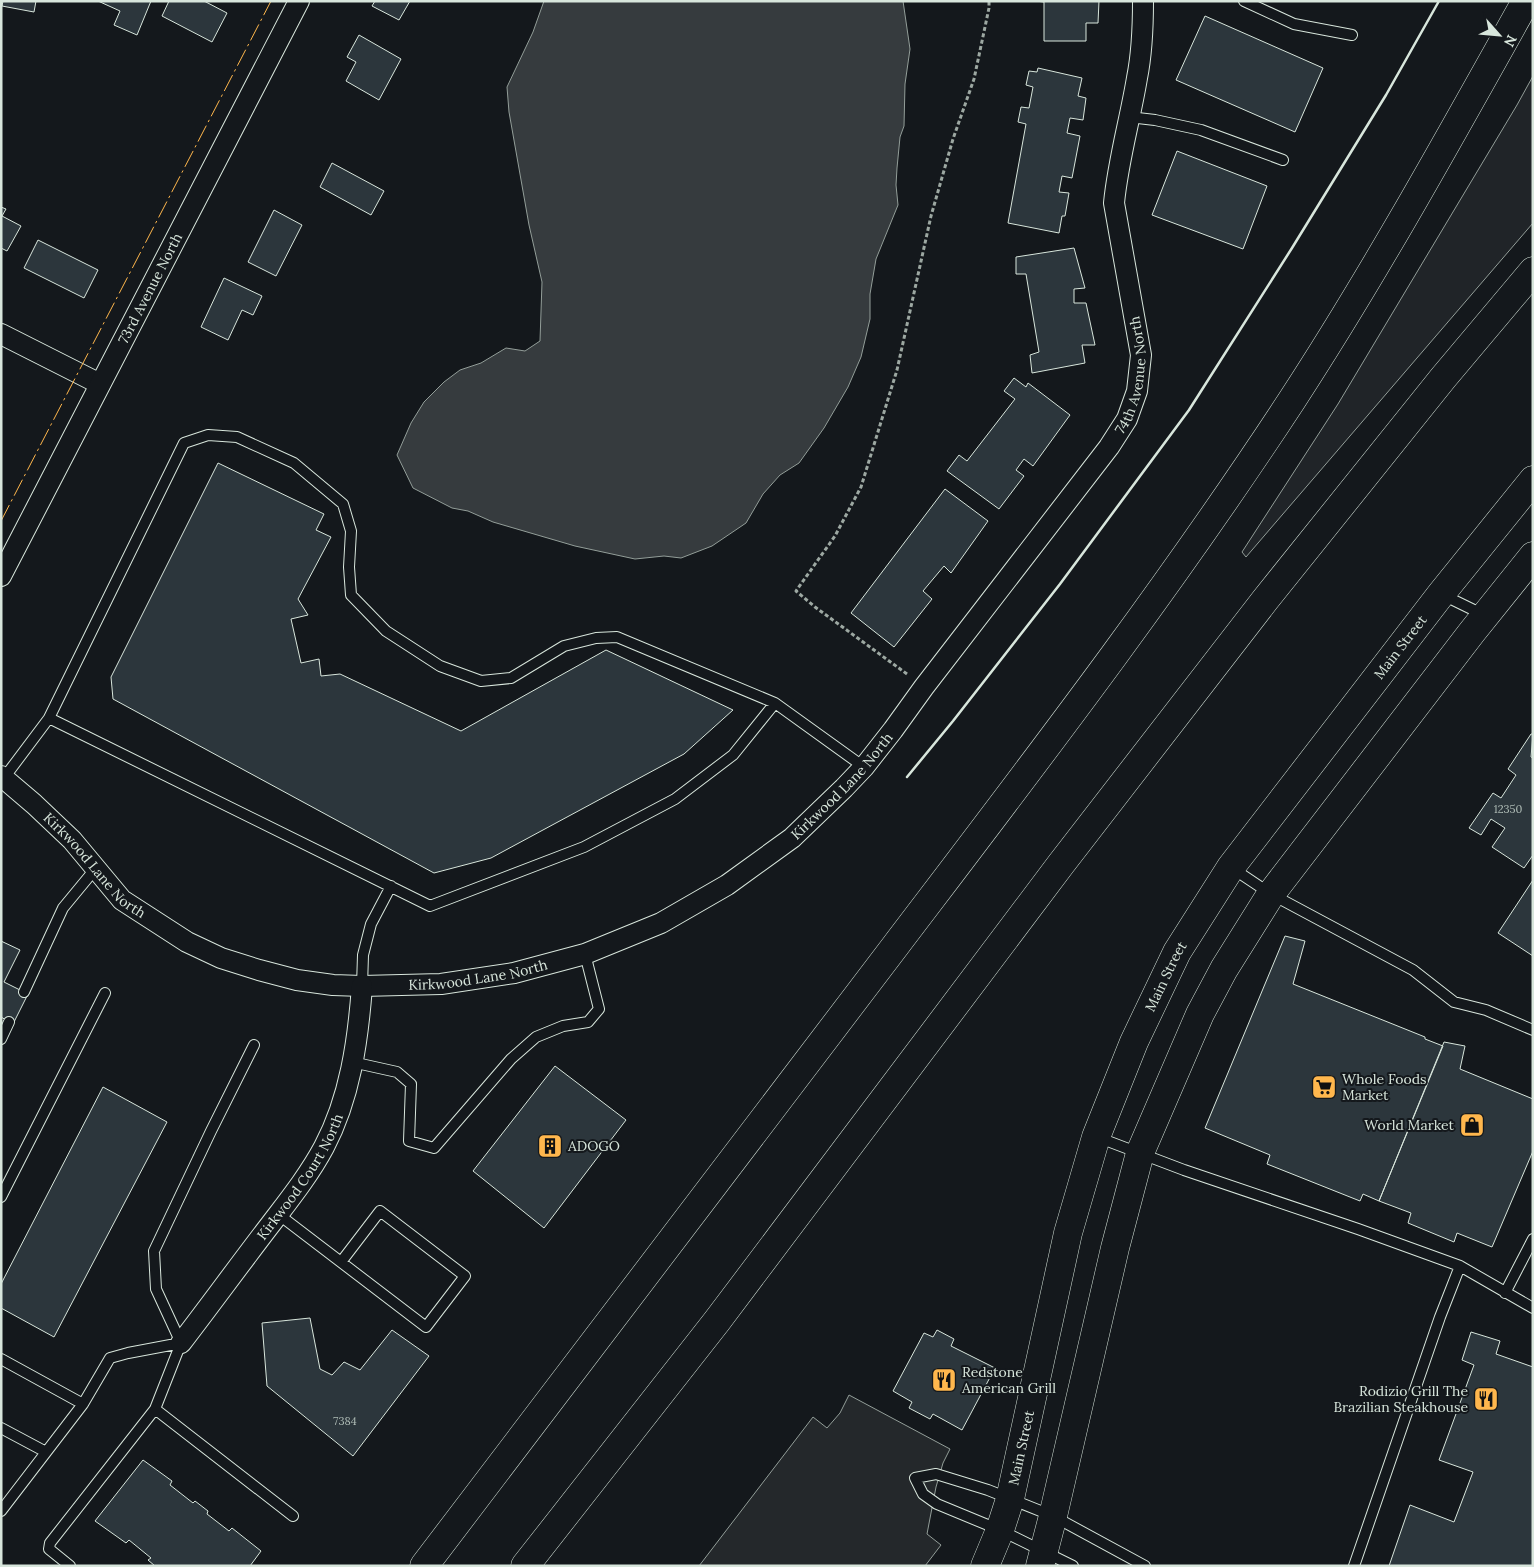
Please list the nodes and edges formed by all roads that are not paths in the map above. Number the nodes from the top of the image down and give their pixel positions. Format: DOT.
graph roads {
  1 [pos="299,1"];
  2 [pos="1143,1"];
  3 [pos="1244,1"];
  4 [pos="1526,1"];
  5 [pos="1352,35"];
  6 [pos="1129,117"];
  7 [pos="1283,160"];
  8 [pos="1533,271"];
  9 [pos="1,334"];
  10 [pos="100,384"];
  11 [pos="1533,480"];
  12 [pos="1533,556"];
  13 [pos="1,576"];
  14 [pos="1442,594"];
  15 [pos="1484,616"];
  16 [pos="924,687"];
  17 [pos="775,703"];
  18 [pos="49,718"];
  19 [pos="864,767"];
  20 [pos="3,777"];
  21 [pos="1231,867"];
  22 [pos="96,868"];
  23 [pos="391,886"];
  24 [pos="1271,894"];
  25 [pos="585,954"];
  26 [pos="362,986"];
  27 [pos="24,992"];
  28 [pos="105,993"];
  29 [pos="9,1022"];
  30 [pos="1533,1030"];
  31 [pos="1,1039"];
  32 [pos="254,1045"];
  33 [pos="352,1062"];
  34 [pos="1096,1137"];
  35 [pos="1140,1153"];
  36 [pos="1,1197"];
  37 [pos="278,1214"];
  38 [pos="1533,1239"];
  39 [pos="340,1262"];
  40 [pos="1460,1266"];
  41 [pos="1505,1293"];
  42 [pos="1533,1308"];
  43 [pos="717,1321"];
  44 [pos="181,1343"];
  45 [pos="1,1359"];
  46 [pos="83,1404"];
  47 [pos="156,1408"];
  48 [pos="1,1428"];
  49 [pos="46,1452"];
  50 [pos="1010,1499"];
  51 [pos="1,1512"];
  52 [pos="293,1516"];
  53 [pos="1053,1516"];
  54 [pos="1000,1530"];
  55 [pos="1042,1559"];
  56 [pos="70,1566"];
  57 [pos="424,1566"];
  58 [pos="525,1566"];
  59 [pos="544,1566"];
  60 [pos="985,1566"];
  61 [pos="1073,1566"];
  62 [pos="1146,1566"];
  63 [pos="1354,1566"];
  1 -- 10 [label="street, 73rd Avenue North"];
  2 -- 6 [label="street, 74th Avenue North"];
  3 -- 5 [label="lane"];
  4 -- 57 [label="main road"];
  6 -- 7 [label="lane"];
  6 -- 16 [label="street, 74th Avenue North"];
  8 -- 43 [label="main road"];
  9 -- 10 [label="street"];
  10 -- 13 [label="street, 73rd Avenue North"];
  11 -- 14 [label="main road, Main Street"];
  12 -- 15 [label="main road"];
  14 -- 15 [label="lane"];
  14 -- 21 [label="main road, Main Street"];
  15 -- 24 [label="main road"];
  16 -- 19 [label="street, Kirkwood Lane North"];
  17 -- 18 [label="lane"];
  17 -- 19 [label="lane"];
  17 -- 23 [label="lane"];
  18 -- 20 [label="lane"];
  18 -- 23 [label="lane"];
  19 -- 25 [label="street, Kirkwood Lane North"];
  20 -- 22 [label="street, Kirkwood Lane North"];
  21 -- 24 [label="lane"];
  21 -- 34 [label="main road, Main Street"];
  22 -- 26 [label="street, Kirkwood Lane North"];
  22 -- 27 [label="lane"];
  23 -- 26 [label="lane"];
  24 -- 30 [label="lane"];
  24 -- 35 [label="main road"];
  25 -- 26 [label="street, Kirkwood Lane North"];
  25 -- 33 [label="lane"];
  26 -- 33 [label="street, Kirkwood Court North"];
  28 -- 36 [label="lane"];
  29 -- 31 [label="lane"];
  32 -- 44 [label="lane"];
  33 -- 37 [label="street, Kirkwood Court North"];
  34 -- 35 [label="lane"];
  34 -- 50 [label="main road, Main Street"];
  35 -- 40 [label="lane"];
  35 -- 53 [label="main road"];
  37 -- 39 [label="lane"];
  37 -- 44 [label="street, Kirkwood Court North"];
  38 -- 41 [label="lane"];
  39 -- 39 [label="lane"];
  40 -- 41 [label="lane"];
  40 -- 63 [label="lane"];
  41 -- 42 [label="lane"];
  43 -- 58 [label="main road"];
  43 -- 59 [label="main road"];
  44 -- 46 [label="lane"];
  44 -- 47 [label="lane"];
  45 -- 46 [label="lane"];
  46 -- 49 [label="lane"];
  47 -- 52 [label="lane"];
  47 -- 56 [label="lane"];
  48 -- 49 [label="lane"];
  49 -- 51 [label="lane"];
  50 -- 53 [label="lane"];
  50 -- 54 [label="main road, Main Street"];
  50 -- 54 [label="lane"];
  53 -- 55 [label="main road"];
  53 -- 62 [label="lane"];
  54 -- 55 [label="lane"];
  54 -- 60 [label="main road, Main Street"];
  55 -- 61 [label="lane"];
}
